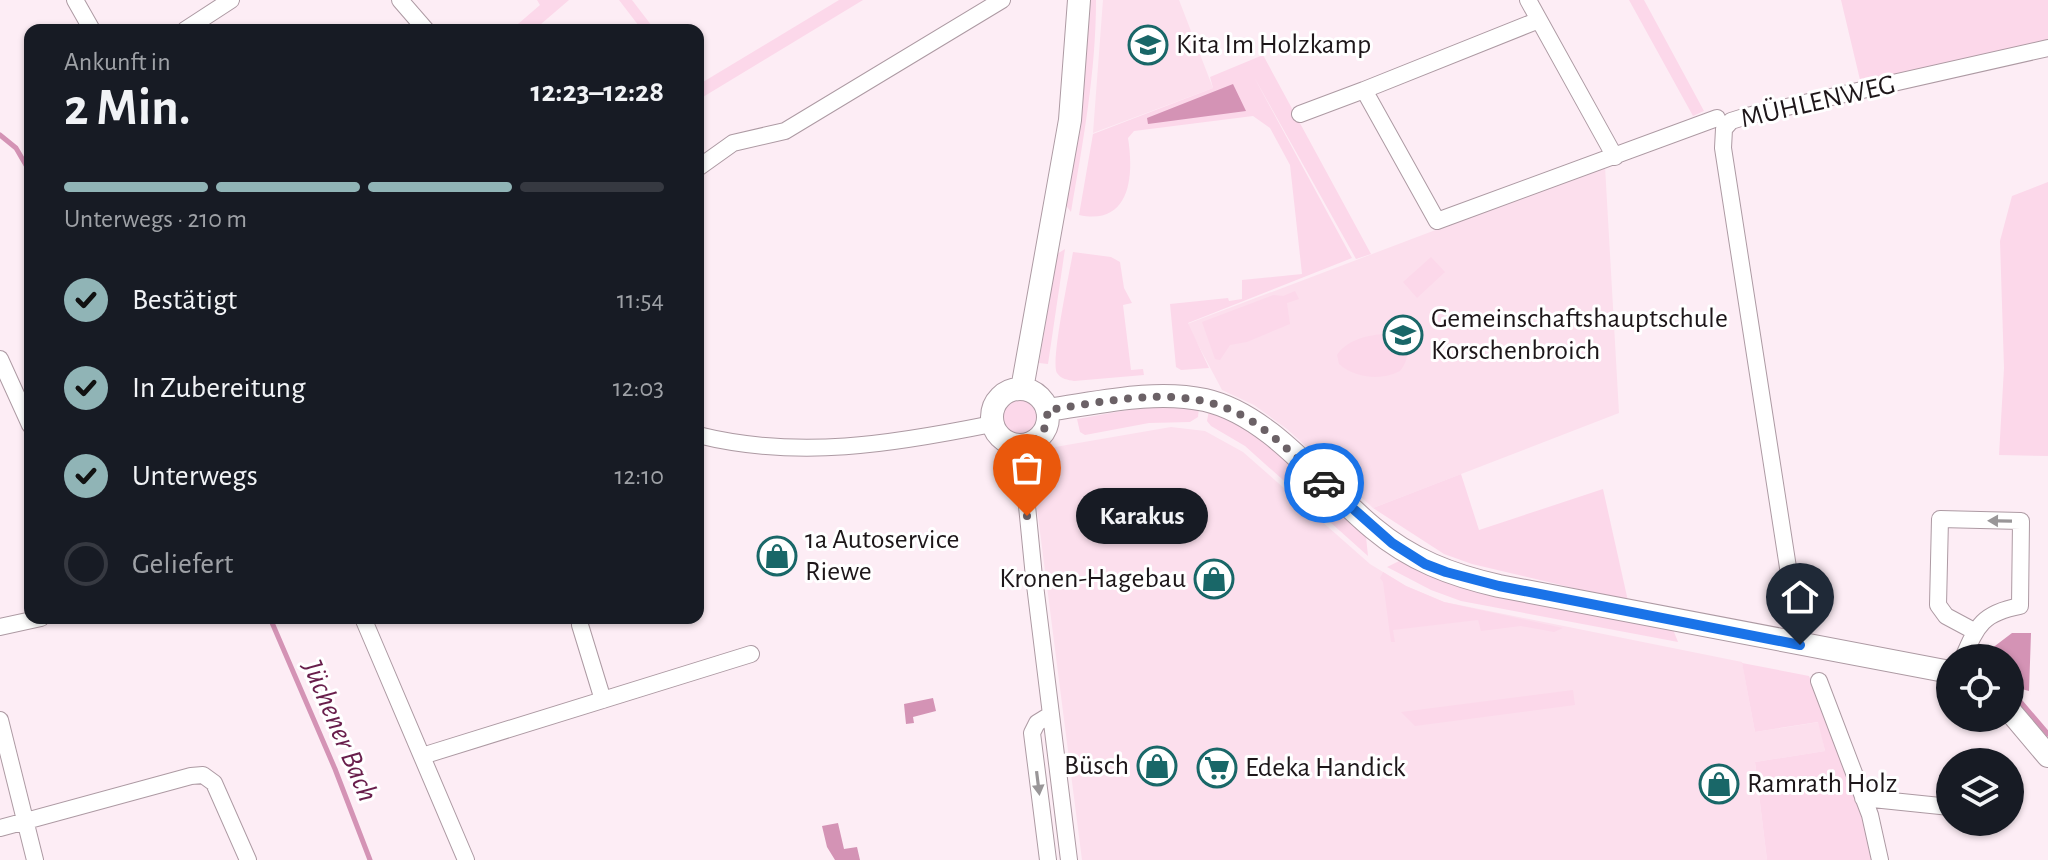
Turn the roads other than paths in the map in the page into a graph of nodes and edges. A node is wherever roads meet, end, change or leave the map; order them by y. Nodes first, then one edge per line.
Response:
1 (75, 0) edge
2 (231, 0) edge
3 (400, 0) edge
4 (1002, 0) edge
5 (1079, 0) edge
6 (1528, 0) edge
7 (1539, 20) junction
8 (89, 24) edge
9 (194, 24) edge
10 (421, 24) edge
11 (2048, 48) edge
12 (1364, 90) junction
13 (1300, 114) dead end
14 (1717, 118) dead end
15 (1615, 157) junction
16 (704, 164) edge
17 (0, 359) edge
18 (1022, 389) junction
19 (1047, 410) junction
20 (24, 412) edge
21 (992, 424) junction
22 (704, 436) edge
23 (1021, 445) junction
24 (24, 622) edge
25 (366, 624) edge
26 (580, 625) dead end
27 (0, 627) edge
28 (1974, 631) junction
29 (1969, 644) edge
30 (1800, 645) junction
31 (751, 654) dead end
32 (1936, 669) edge
33 (1819, 681) dead end
34 (603, 700) junction
35 (1050, 715) junction
36 (0, 720) edge
37 (2024, 728) edge
38 (422, 756) junction
39 (2048, 756) edge
40 (1863, 798) junction
41 (1936, 806) edge
42 (25, 821) junction
43 (0, 828) edge
44 (35, 860) edge
45 (248, 860) edge
46 (466, 860) edge
47 (1048, 860) edge
48 (1069, 860) edge
49 (1880, 860) edge

1 - 8 street
2 - 9 street
3 - 10 street
4 - 16 street
5 - 18 street
6 - 7 street
7 - 12 street
7 - 15 street
11 - 30 street, MÜHLENWEG
12 - 13 street
12 - 15 street
14 - 15 street
17 - 20 street
18 - 19 street
18 - 21 street
19 - 23 street
19 - 30 street
21 - 22 street
21 - 23 street
23 - 35 street
24 - 27 street
25 - 38 street
26 - 34 street
28 -> 28 street
28 - 29 street
30 - 32 street
31 - 34 street
33 - 40 street
34 - 38 street
35 -> 47 street
35 - 48 street
36 - 42 street
37 - 39 street
38 - 46 street
40 - 41 street
40 - 49 street
42 - 43 street
42 - 44 street
42 - 45 street

